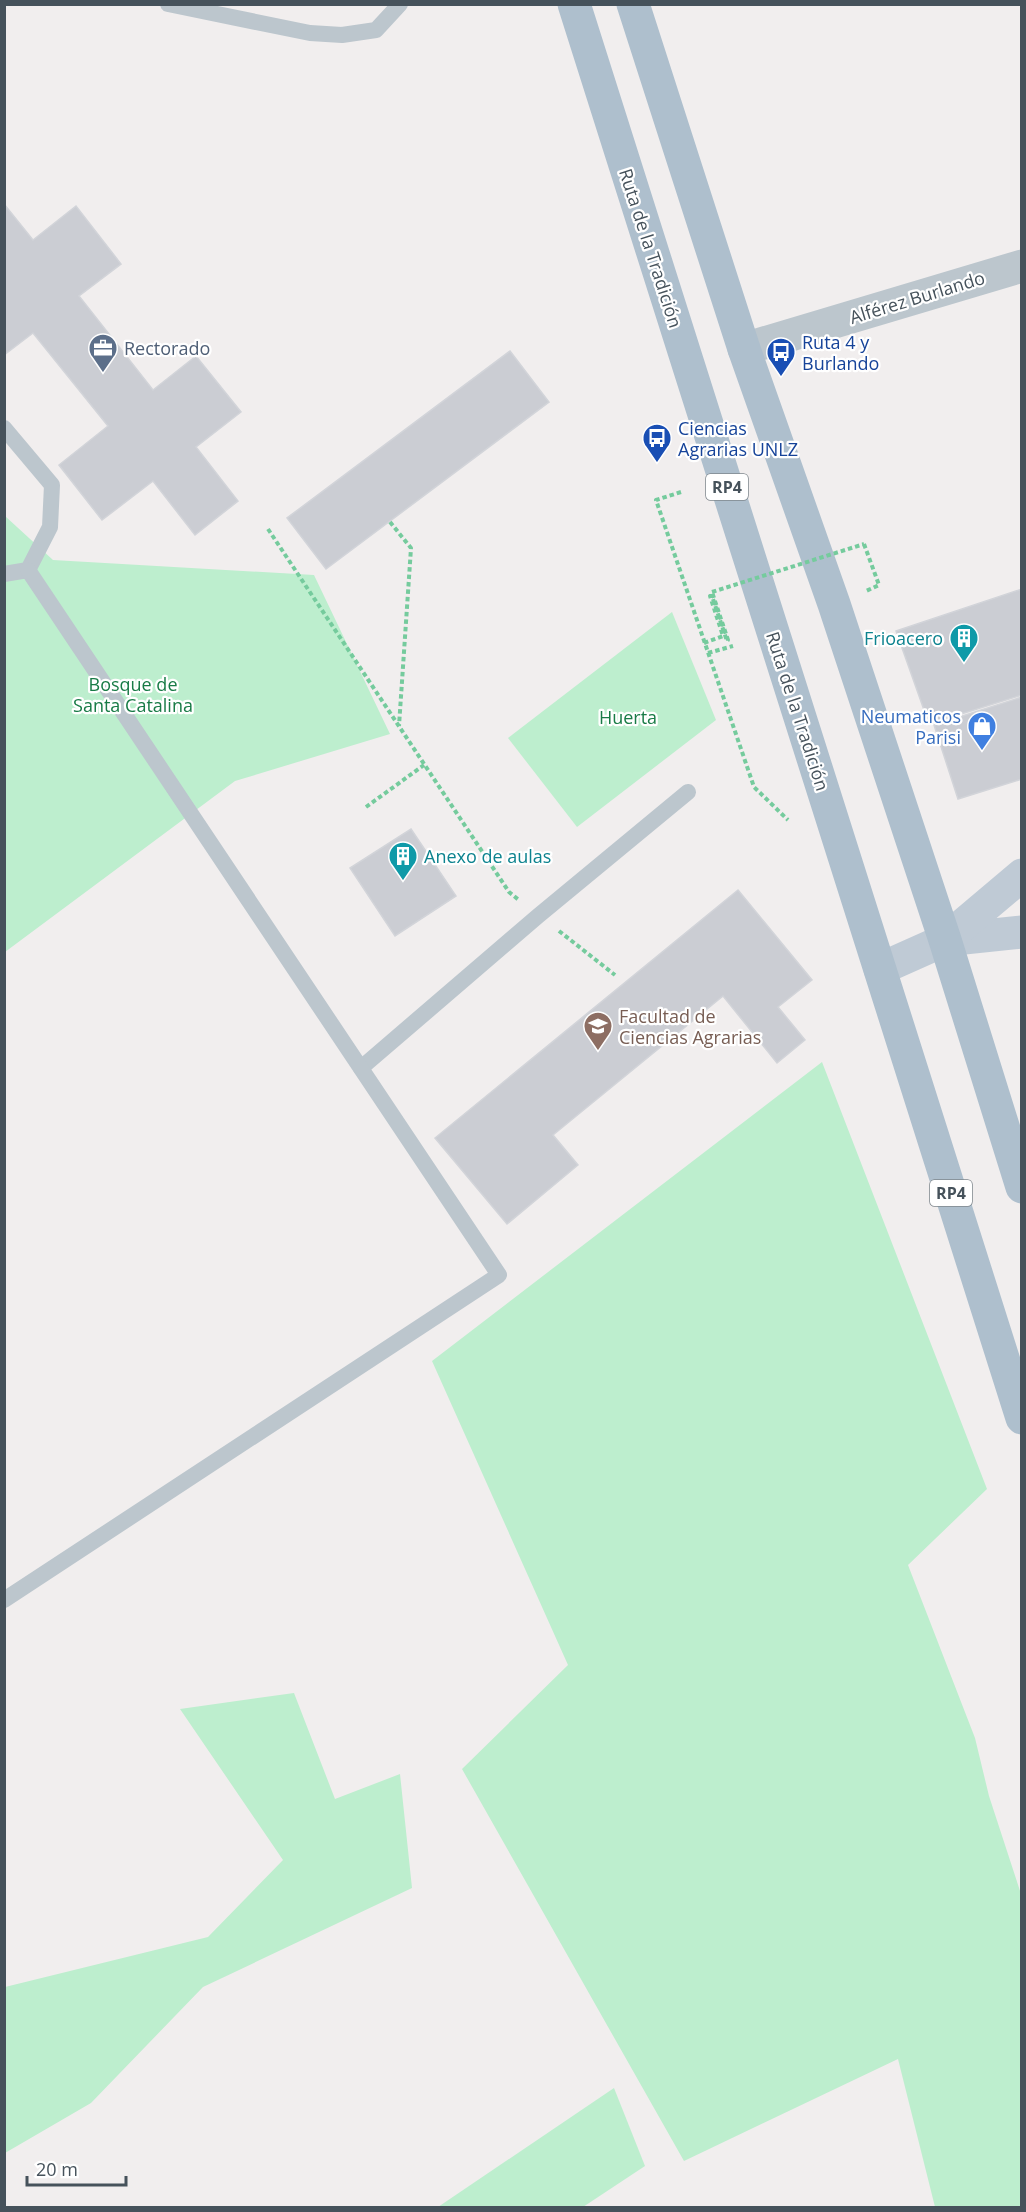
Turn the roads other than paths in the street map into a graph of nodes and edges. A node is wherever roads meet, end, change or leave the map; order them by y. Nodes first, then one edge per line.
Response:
1 (168, 4) edge
2 (400, 4) edge
3 (574, 4) edge
4 (633, 4) edge
5 (1022, 266) edge
6 (744, 349) junction
7 (4, 428) edge
8 (28, 570) junction
9 (4, 574) edge
10 (688, 792) dead end
11 (1022, 875) edge
12 (1022, 932) edge
13 (945, 939) junction
14 (880, 969) junction
15 (361, 1068) junction
16 (1022, 1187) edge
17 (1022, 1418) edge
18 (4, 1600) edge

1 - 2 lane
3 - 14 main road, Ruta de la Tradición / RP4
4 - 6 main road
5 - 6 street, Alférez Burlando
6 - 13 main road
7 - 8 lane
8 - 9 lane
8 - 15 lane
10 - 15 lane
11 - 13 main road
12 - 13 main road
13 - 14 main road
13 - 16 main road
14 - 17 main road, Ruta de la Tradición / RP4
15 - 18 lane

